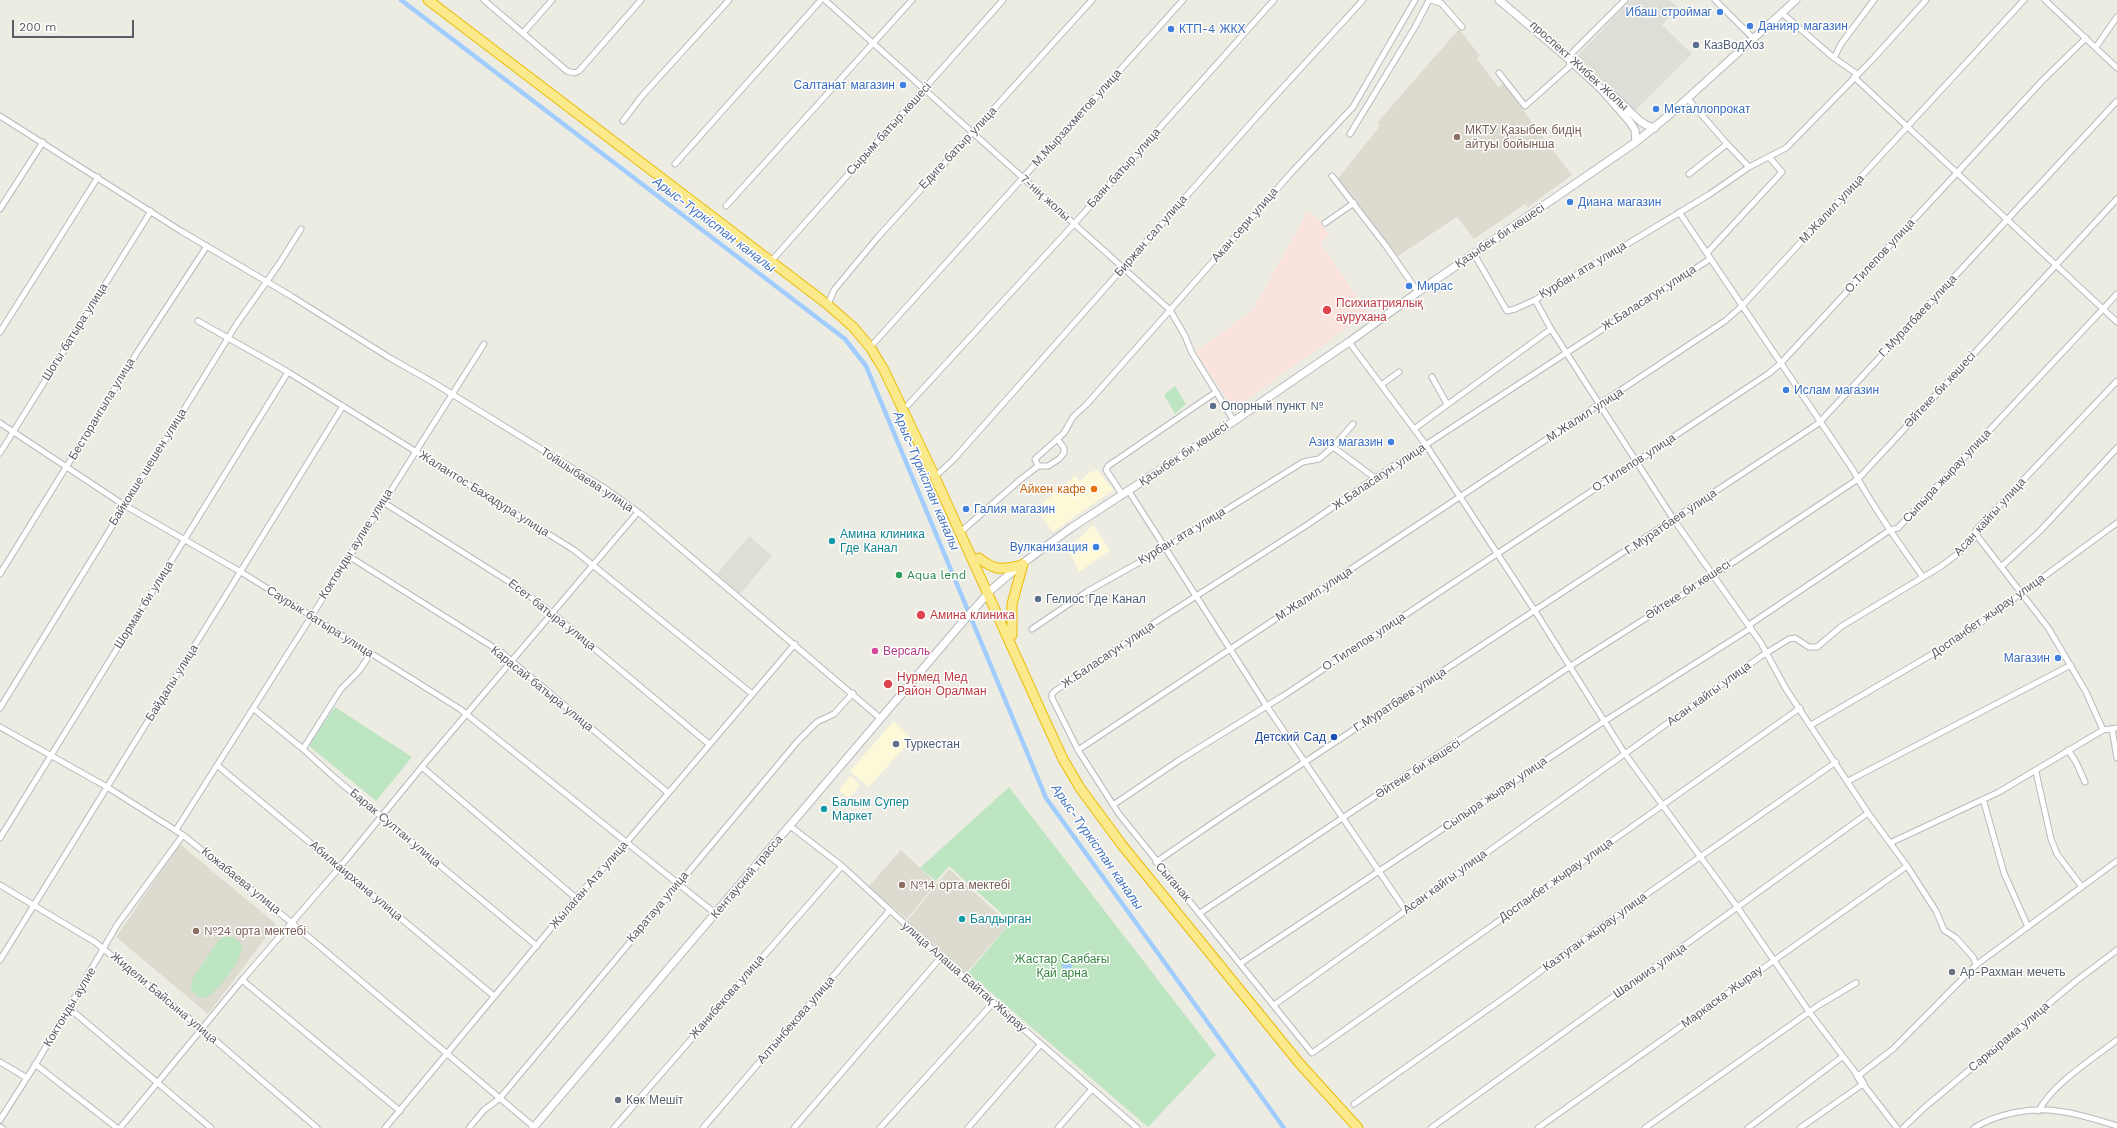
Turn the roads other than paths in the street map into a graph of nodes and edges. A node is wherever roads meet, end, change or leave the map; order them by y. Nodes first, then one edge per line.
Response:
1 (428, 0) edge
2 (437, 0) edge
3 (484, 0) edge
4 (552, 0) edge
5 (641, 0) edge
6 (729, 0) edge
7 (821, 0) edge
8 (824, 0) edge
9 (912, 0) edge
10 (1003, 0) edge
11 (1092, 0) edge
12 (1183, 0) edge
13 (1274, 0) edge
14 (1363, 0) edge
15 (1415, 0) edge
16 (1430, 0) edge
17 (1499, 0) edge
18 (1504, 0) edge
19 (1625, 0) edge
20 (1715, 0) edge
21 (1796, 0) edge
22 (1874, 0) edge
23 (1926, 0) edge
24 (2024, 0) edge
25 (2045, 0) edge
26 (1783, 14) junction
27 (2117, 17) edge
28 (1462, 27) dead end
29 (523, 33) junction
30 (2086, 38) junction
31 (1754, 39) junction
32 (873, 44) junction
33 (2096, 47) junction
34 (1570, 57) junction
35 (1834, 58) junction
36 (2117, 68) edge
37 (1499, 73) dead end
38 (1855, 76) junction
39 (924, 89) junction
40 (1688, 99) junction
41 (2117, 101) edge
42 (0, 116) edge
43 (623, 121) dead end
44 (1655, 128) junction
45 (1907, 128) junction
46 (972, 134) junction
47 (1350, 134) dead end
48 (43, 142) junction
49 (1636, 142) junction
50 (1727, 144) junction
51 (1769, 157) junction
52 (675, 164) dead end
53 (1749, 167) junction
54 (1958, 172) junction
55 (1689, 174) dead end
56 (1332, 176) dead end
57 (98, 177) junction
58 (1023, 179) junction
59 (2117, 199) edge
60 (1354, 203) junction
61 (726, 206) dead end
62 (0, 208) edge
63 (151, 211) junction
64 (1679, 212) junction
65 (2007, 219) junction
66 (1325, 223) dead end
67 (1074, 224) junction
68 (301, 229) dead end
69 (207, 246) junction
70 (1706, 253) junction
71 (1474, 254) junction
72 (774, 258) junction
73 (1710, 259) junction
74 (2056, 266) junction
75 (1123, 268) junction
76 (266, 281) junction
77 (1418, 292) junction
78 (2117, 294) edge
79 (830, 300) junction
80 (1535, 300) junction
81 (1742, 306) junction
82 (2103, 309) junction
83 (1170, 310) junction
84 (198, 321) dead end
85 (2117, 322) edge
86 (1551, 329) junction
87 (0, 332) edge
88 (228, 339) junction
89 (1349, 342) junction
90 (874, 343) junction
91 (484, 344) dead end
92 (1566, 354) junction
93 (1780, 364) junction
94 (288, 372) junction
95 (1399, 372) dead end
96 (1432, 377) dead end
97 (2117, 381) edge
98 (1381, 385) junction
99 (1216, 392) junction
100 (451, 394) junction
101 (1447, 404) junction
102 (908, 405) junction
103 (1601, 405) junction
104 (343, 406) junction
105 (1234, 421) junction
106 (0, 423) edge
107 (1819, 423) junction
108 (1353, 424) dead end
109 (1414, 429) junction
110 (14, 432) junction
111 (1058, 438) junction
112 (1426, 445) junction
113 (1333, 447) junction
114 (2117, 448) edge
115 (415, 450) junction
116 (0, 453) edge
117 (1636, 462) junction
118 (68, 466) junction
119 (1038, 466) junction
120 (939, 473) junction
121 (1375, 478) junction
122 (1858, 479) junction
123 (1125, 492) junction
124 (1460, 497) junction
125 (383, 502) junction
126 (124, 505) junction
127 (638, 512) junction
128 (1674, 520) junction
129 (2117, 523) edge
130 (964, 529) junction
131 (1890, 530) junction
132 (1975, 533) junction
133 (185, 540) junction
134 (1165, 548) junction
135 (1498, 554) junction
136 (350, 557) junction
137 (979, 558) junction
138 (593, 564) junction
139 (1021, 565) junction
140 (2001, 567) junction
141 (241, 572) junction
142 (0, 574) edge
143 (1714, 575) junction
144 (1923, 577) junction
145 (990, 592) junction
146 (2022, 594) junction
147 (1196, 596) junction
148 (976, 607) joint
149 (1535, 611) junction
150 (552, 613) junction
151 (310, 617) junction
152 (1750, 627) junction
153 (1032, 629) dead end
154 (1012, 635) junction
155 (795, 644) junction
156 (1230, 649) junction
157 (371, 653) junction
158 (1766, 654) junction
159 (513, 662) junction
160 (2071, 666) junction
161 (1569, 667) junction
162 (751, 693) junction
163 (853, 693) junction
164 (1052, 698) joint
165 (1266, 705) junction
166 (0, 708) edge
167 (1800, 708) junction
168 (254, 709) junction
169 (466, 716) junction
170 (880, 718) junction
171 (1603, 722) junction
172 (1811, 725) junction
173 (0, 727) edge
174 (2114, 729) edge
175 (2103, 730) junction
176 (709, 744) junction
177 (303, 748) junction
178 (1078, 750) junction
179 (2068, 750) junction
180 (1625, 754) junction
181 (52, 755) junction
182 (2117, 758) edge
183 (1836, 762) junction
184 (1305, 763) junction
185 (218, 766) junction
186 (423, 768) junction
187 (2036, 772) junction
188 (1848, 781) junction
189 (2085, 782) dead end
190 (107, 787) junction
191 (667, 792) junction
192 (1983, 799) junction
193 (1662, 804) junction
194 (1113, 805) junction
195 (1868, 813) junction
196 (382, 817) junction
197 (1343, 818) junction
198 (790, 826) junction
199 (176, 830) junction
200 (183, 835) junction
201 (0, 838) edge
202 (626, 843) junction
203 (1890, 843) junction
204 (1701, 858) junction
205 (2117, 861) edge
206 (1156, 862) junction
207 (842, 866) junction
208 (1907, 866) junction
209 (340, 868) junction
210 (1378, 871) junction
211 (678, 883) junction
212 (0, 885) edge
213 (2082, 887) junction
214 (576, 898) junction
215 (34, 905) junction
216 (1738, 908) junction
217 (889, 911) junction
218 (1406, 911) junction
219 (1200, 913) junction
220 (716, 914) junction
221 (292, 922) junction
222 (2028, 927) junction
223 (538, 946) junction
224 (105, 949) junction
225 (2117, 950) edge
226 (941, 957) junction
227 (0, 960) edge
228 (1774, 960) junction
229 (1241, 963) junction
230 (1976, 965) junction
231 (242, 980) junction
232 (1856, 983) dead end
233 (494, 996) junction
234 (994, 1003) junction
235 (1274, 1004) junction
236 (69, 1008) junction
237 (1810, 1013) junction
238 (202, 1029) junction
239 (2117, 1040) edge
240 (1041, 1044) junction
241 (1312, 1053) joint
242 (447, 1054) junction
243 (1842, 1057) junction
244 (0, 1062) edge
245 (35, 1064) junction
246 (1858, 1076) junction
247 (27, 1078) junction
248 (158, 1083) junction
249 (1863, 1084) junction
250 (1092, 1089) junction
251 (500, 1098) junction
252 (1354, 1104) dead end
253 (400, 1111) junction
254 (2039, 1111) junction
255 (0, 1120) edge
256 (2117, 1126) edge
257 (533, 1127) edge
258 (117, 1128) edge
259 (120, 1128) edge
260 (211, 1128) edge
261 (317, 1128) edge
262 (385, 1128) edge
263 (469, 1128) edge
264 (614, 1128) edge
265 (703, 1128) edge
266 (794, 1128) edge
267 (880, 1128) edge
268 (968, 1128) edge
269 (1058, 1128) edge
270 (1137, 1128) edge
271 (1358, 1128) edge
272 (1365, 1128) edge
273 (1431, 1128) edge
274 (1538, 1128) edge
275 (1645, 1128) edge
276 (1748, 1128) edge
277 (1800, 1128) edge
278 (1897, 1128) edge
279 (1903, 1128) edge
280 (1974, 1128) edge

1 - 145 highway
2 - 72 highway
3 - 29 street
4 - 29 street
5 - 29 street
6 - 43 street
7 - 52 street
8 - 32 street, 7-нің жолы
9 - 32 street
10 - 39 street, Сырым батыр көшесі
11 - 46 street, Едиге батыр улица
12 - 58 street, М.Мырзахметов улица
13 - 67 street, Баян батыр улица
14 - 75 street, Биржан сал улица
15 - 83 street, Акан сери улица
16 - 28 street
16 - 47 street
17 - 34 main road, проспект Жибек Жолы
18 - 34 main road, проспект Жибек Жолы
19 - 34 street
20 - 31 street
21 - 26 main road, Қазыбек би көшесі
22 - 35 street
23 - 38 street
24 - 45 street, М.Жалил улица
25 - 30 street
26 - 31 main road, Қазыбек би көшесі
26 - 35 street
27 - 33 street
30 - 33 street
30 - 54 street, О.Тилепов улица
31 - 40 main road, Қазыбек би көшесі
32 - 39 street, 7-нің жолы
32 - 61 street
33 - 36 street
34 - 37 street
34 - 44 main road, проспект Жибек Жолы
34 - 49 main road, проспект Жибек Жолы
35 - 38 street
38 - 45 street
38 - 51 street
39 - 46 street, 7-нің жолы
39 - 72 street, Сырым батыр көшесі
40 - 44 main road, Қазыбек би көшесі
40 - 50 street
41 - 65 street, Г.Муратбаев улица
42 - 48 street, Тойшыбаева улица
44 - 49 main road, Қазыбек би көшесі
45 - 54 street
45 - 81 street, М.Жалил улица
46 - 58 street, 7-нің жолы
46 - 79 street, Едиге батыр улица
48 - 57 street, Тойшыбаева улица
48 - 62 street
49 - 71 main road, Қазыбек би көшесі
50 - 53 street
50 - 55 street
51 - 53 street, Курбан ата улица
51 - 70 street, Ж.Баласагун улица
53 - 64 street, Курбан ата улица
54 - 65 street
54 - 93 street, О.Тилепов улица
56 - 60 street
57 - 63 street, Тойшыбаева улица
57 - 87 street
58 - 67 street, 7-нің жолы
58 - 90 street, М.Мырзахметов улица
59 - 74 street, Әйтеке би көшесі
60 - 66 street
60 - 77 street
63 - 69 street, Тойшыбаева улица
63 - 110 street, Шогы батыра улица
64 - 70 street
64 - 80 street, Курбан ата улица
65 - 74 street
65 - 107 street, Г.Муратбаев улица
67 - 75 street, 7-нің жолы
67 - 102 street, Баян батыр улица
68 - 76 street, Байкокше шешен улица
69 - 76 street, Тойшыбаева улица
69 - 118 street, Бесторангыла улица
70 - 73 street
71 - 77 main road, Қазыбек би көшесі
71 - 80 street
72 - 79 highway
73 - 81 street
73 - 92 street, Ж.Баласагун улица
74 - 82 street
74 - 122 street, Әйтеке би көшесі
75 - 83 street, 7-нің жолы
75 - 120 street, Биржан сал улица
76 - 88 street, Байкокше шешен улица
76 - 100 street, Тойшыбаева улица
77 - 89 main road, Қазыбек би көшесі
78 - 82 street, Сыпыра жырау улица
79 - 90 highway
80 - 86 street, Курбан ата улица
81 - 93 street
81 - 103 street, М.Жалил улица
82 - 85 street
82 - 131 street, Сыпыра жырау улица
83 - 99 street, 7-нің жолы
83 - 111 street, Акан сери улица
84 - 88 street, Жалантос Бахадура улица
86 - 92 street, Курбан ата улица
86 - 101 street
88 - 94 street, Жалантос Бахадура улица
88 - 126 street, Байкокше шешен улица
89 - 98 street
89 - 105 main road, Қазыбек би көшесі
90 - 102 highway
91 - 100 street, Коктонды аулие улица
92 - 103 street, Курбан ата улица
92 - 112 street, Ж.Баласагун улица
93 - 107 street
93 - 117 street, О.Тилепов улица
94 - 104 street, Жалантос Бахадура улица
94 - 133 street, Шорман би улица
95 - 98 street
96 - 101 street
97 - 132 street, Асан кайгы улица
98 - 109 street
99 - 105 street, 7-нің жолы
99 - 123 street
100 - 115 street, Коктонды аулие улица
100 - 127 street, Тойшыбаева улица
101 - 109 street
102 - 120 highway
103 - 117 street, Курбан ата улица
103 - 124 street, М.Жалил улица
104 - 115 street, Жалантос Бахадура улица
104 - 141 street, Байдалы улица
105 - 123 main road, Қазыбек би көшесі
106 - 110 street, Саурык батыра улица
107 - 122 street
107 - 128 street, Г.Муратбаев улица
108 - 113 street, Курбан ата улица
109 - 112 street
110 - 116 street, Шогы батыра улица
110 - 118 street, Саурык батыра улица
111 - 119 street, Акан сери улица
111 - 119 street
112 - 121 street, Ж.Баласагун улица
112 - 124 street
113 - 121 street
113 - 134 street, Курбан ата улица
114 - 140 street
115 - 125 street, Коктонды аулие улица
115 - 138 street, Жалантос Бахадура улица
117 - 128 street, Курбан ата улица
117 - 135 street, О.Тилепов улица
118 - 126 street, Саурык батыра улица
118 - 142 street, Бесторангыла улица
119 - 130 street
120 - 130 highway
121 - 147 street, Ж.Баласагун улица
122 - 131 street
122 - 143 street, Әйтеке би көшесі
123 - 134 street
123 - 139 main road, Қазыбек би көшесі
124 - 135 street
124 - 156 street, М.Жалил улица
125 - 136 street, Коктонды аулие улица
125 - 150 street, Есет батыра улица
126 - 133 street, Саурык батыра улица
126 - 166 street, Байкокше шешен улица
127 - 138 street
127 - 155 street, Тойшыбаева улица
128 - 143 street, Курбан ата улица
128 - 149 street, Г.Муратбаев улица
129 - 146 street, Доспанбет жырау улица
130 - 137 highway
131 - 144 street
131 - 152 street, Сыпыра жырау улица
132 - 140 street
132 - 144 street, Асан кайгы улица
133 - 141 street, Саурык батыра улица
133 - 181 street, Шорман би улица
134 - 147 street
134 - 153 street, Курбан ата улица
135 - 149 street
135 - 165 street, О.Тилепов улица
136 - 151 street, Коктонды аулие улица
136 - 159 street, Карасай батыра улица
137 - 139 highway
137 - 145 highway
138 - 150 street
138 - 162 street, Жалантос Бахадура улица
139 - 145 main road, Қазыбек би көшесі
139 - 154 highway
140 - 146 street
141 - 151 street, Саурык батыра улица
141 - 190 street, Байдалы улица
143 - 152 street, Курбан ата улица
143 - 161 street, Әйтеке би көшесі
144 - 158 street, Асан кайгы улица
145 - 148 main road, Қазыбек би көшесі
145 - 154 highway
145 - 271 highway
146 - 160 street
146 - 172 street, Доспанбет жырау улица
147 - 156 street
147 - 164 street, Ж.Баласагун улица
148 - 170 main road, Кентауский трасса
149 - 161 street
149 - 184 street, Г.Муратбаев улица
150 - 159 street
150 - 176 street, Есет батыра улица
151 - 157 street, Саурык батыра улица
151 - 168 street, Коктонды аулие улица
152 - 158 street, Курбан ата улица
152 - 171 street, Сыпыра жырау улица
154 - 272 highway
155 - 162 street, Жылаган Ата улица
155 - 163 street, Тойшыбаева улица
156 - 165 street
156 - 178 street, М.Жалил улица
157 - 169 street, Саурык батыра улица
157 - 177 street
158 - 167 street, Курбан ата улица
158 - 180 street, Асан кайгы улица
159 - 169 street
159 - 191 street, Карасай батыра улица
160 - 175 street
160 - 188 street
161 - 171 street
161 - 197 street, Әйтеке би көшесі
162 - 176 street, Жылаган Ата улица
163 - 170 street, Тойшыбаева улица
163 - 211 street, Каратауа улица
164 - 178 street, Сыганак
165 - 184 street
165 - 194 street, О.Тилепов улица
167 - 172 street, Курбан ата улица
167 - 193 street, Доспанбет жырау улица
168 - 177 street, Барак Султан улица
168 - 185 street, Коктонды аулие улица
169 - 186 street
169 - 202 street, Саурык батыра улица
170 - 198 main road, Кентауский трасса
171 - 180 street
171 - 210 street, Сыпыра жырау улица
172 - 183 street, Курбан ата улица
173 - 181 street, Кожабаева улица
174 - 175 street
174 - 182 street
175 - 179 street
176 - 191 street, Жылаган Ата улица
177 - 196 street, Барак Султан улица
178 - 194 street, Сыганак
179 - 187 street
179 - 189 street
180 - 193 street
180 - 218 street, Асан кайгы улица
181 - 190 street, Кожабаева улица
181 - 201 street, Шорман би улица
183 - 188 street, Курбан ата улица
183 - 204 street, Казтуган жырау улица
184 - 197 street
184 - 206 street, Г.Муратбаев улица
185 - 199 street, Коктонды аулие улица
185 - 209 street, Абилкаирхана улица
186 - 196 street
186 - 214 street
187 - 192 street
187 - 213 street
188 - 195 street, Курбан ата улица
190 - 199 street, Кожабаева улица
190 - 215 street, Байдалы улица
191 - 202 street, Жылаган Ата улица
192 - 203 street
192 - 222 street
193 - 204 street
193 - 241 street, Доспанбет жырау улица
194 - 206 street, Сыганак
195 - 203 street, Курбан ата улица
195 - 216 street, Шалкииз улица
196 - 209 street
196 - 223 street, Барак Султан улица
197 - 210 street
197 - 219 street, Әйтеке би көшесі
198 - 207 street, улица Алаша Байтақ Жырау
198 - 220 main road, Кентауский трасса
199 - 200 street, Кожабаева улица
200 - 221 street, Кожабаева улица
200 - 224 street, Коктонды аулие
202 - 211 street, Саурык батыра улица
202 - 214 street, Жылаган Ата улица
203 - 208 street, Курбан ата улица
204 - 216 street
204 - 252 street, Казтуган жырау улица
205 - 213 street
206 - 219 street, Сыганак
207 - 217 street, улица Алаша Байтақ Жырау
207 - 264 street, Жанибекова улица
208 - 228 street, Маркаска Жырау
208 - 230 street, Курбан ата улица
209 - 221 street
209 - 233 street, Абилкаирхана улица
210 - 218 street
210 - 229 street, Сыпыра жырау улица
211 - 220 street, Саурык батыра улица
211 - 251 street, Каратауа улица
212 - 215 street, Жидели Байсына улица
213 - 222 street
214 - 223 street, Жылаган Ата улица
215 - 224 street, Жидели Байсына улица
215 - 227 street, Байдалы улица
216 - 228 street
216 - 273 street, Шалкииз улица
217 - 226 street, улица Алаша Байтақ Жырау
217 - 265 street, Алтынбекова улица
218 - 235 street, Асан кайгы улица
219 - 229 street, Сыганак
220 - 257 main road, Кентауский трасса
221 - 231 street
221 - 242 street, Кожабаева улица
222 - 230 street
223 - 233 street, Жылаган Ата улица
224 - 236 street, Коктонды аулие
224 - 238 street, Жидели Байсына улица
225 - 279 street, Саркырама улица
226 - 234 street, улица Алаша Байтақ Жырау
226 - 266 street
228 - 237 street
228 - 274 street, Маркаска Жырау
229 - 235 street, Сыганак
230 - 246 street
231 - 238 street
231 - 253 street
232 - 237 street
233 - 242 street, Жылаган Ата улица
234 - 240 street, улица Алаша Байтақ Жырау
234 - 267 street
235 - 241 street, Сыганак
236 - 245 street, Коктонды аулие
236 - 248 street
237 - 243 street
237 - 275 street
238 - 248 street
238 - 261 street, Жидели Байсына улица
239 - 254 street
240 - 250 street, улица Алаша Байтақ Жырау
240 - 268 street
242 - 251 street, Кожабаева улица
242 - 253 street, Жылаган Ата улица
243 - 246 street
243 - 276 street
244 - 247 street
245 - 247 street, Коктонды аулие
245 - 258 street
246 - 249 main road
247 - 255 street, Коктонды аулие
248 - 259 street
248 - 260 street
249 - 277 street
249 - 278 street
250 - 269 street
250 - 270 street, улица Алаша Байтақ Жырау
251 - 257 street, Кожабаева улица
251 - 263 street, Каратауа улица
253 - 262 street, Жылаган Ата улица
254 - 256 street
254 - 280 street

